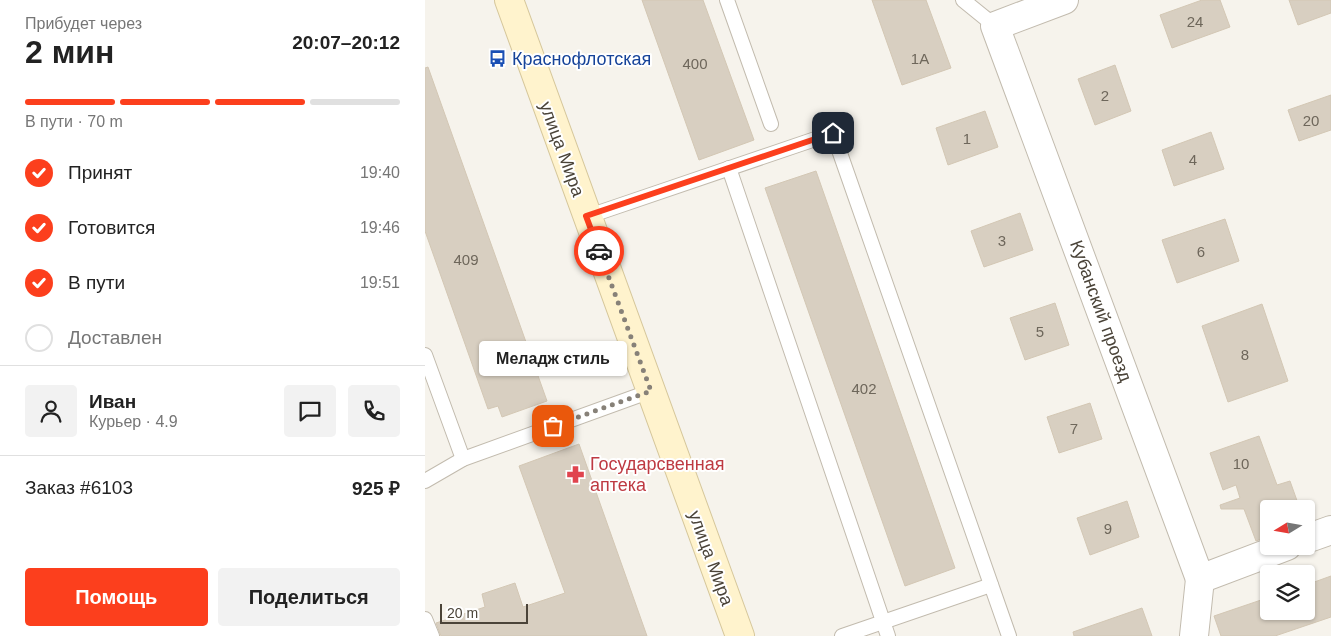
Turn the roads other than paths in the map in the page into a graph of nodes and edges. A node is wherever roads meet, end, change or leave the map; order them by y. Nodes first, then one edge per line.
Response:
1 (509, 0) edge
2 (727, 0) edge
3 (963, 0) edge
4 (1063, 0) edge
5 (995, 26) junction
6 (771, 124) dead end
7 (729, 168) junction
8 (586, 216) junction
9 (425, 355) edge
10 (651, 391) junction
11 (463, 459) junction
12 (425, 481) edge
13 (1331, 530) edge
14 (1315, 536) edge
15 (1263, 555) edge
16 (1200, 578) junction
17 (991, 585) junction
18 (425, 618) edge
19 (886, 630) edge
20 (432, 636) edge
21 (740, 636) edge
22 (842, 636) edge
23 (1009, 636) edge
24 (1194, 636) edge

1 - 8 main road, улица Мира
2 - 6 lane
3 - 5 lane
4 - 5 street
5 - 16 street, Кубанский проезд
7 - 8 lane
7 - 17 lane
7 - 19 lane
8 - 10 main road, улица Мира
9 - 11 lane
10 - 11 lane
10 - 21 main road, улица Мира
11 - 12 lane
13 - 14 street
15 - 16 street
16 - 24 street
17 - 19 lane
17 - 23 lane
18 - 20 lane
19 - 22 lane

